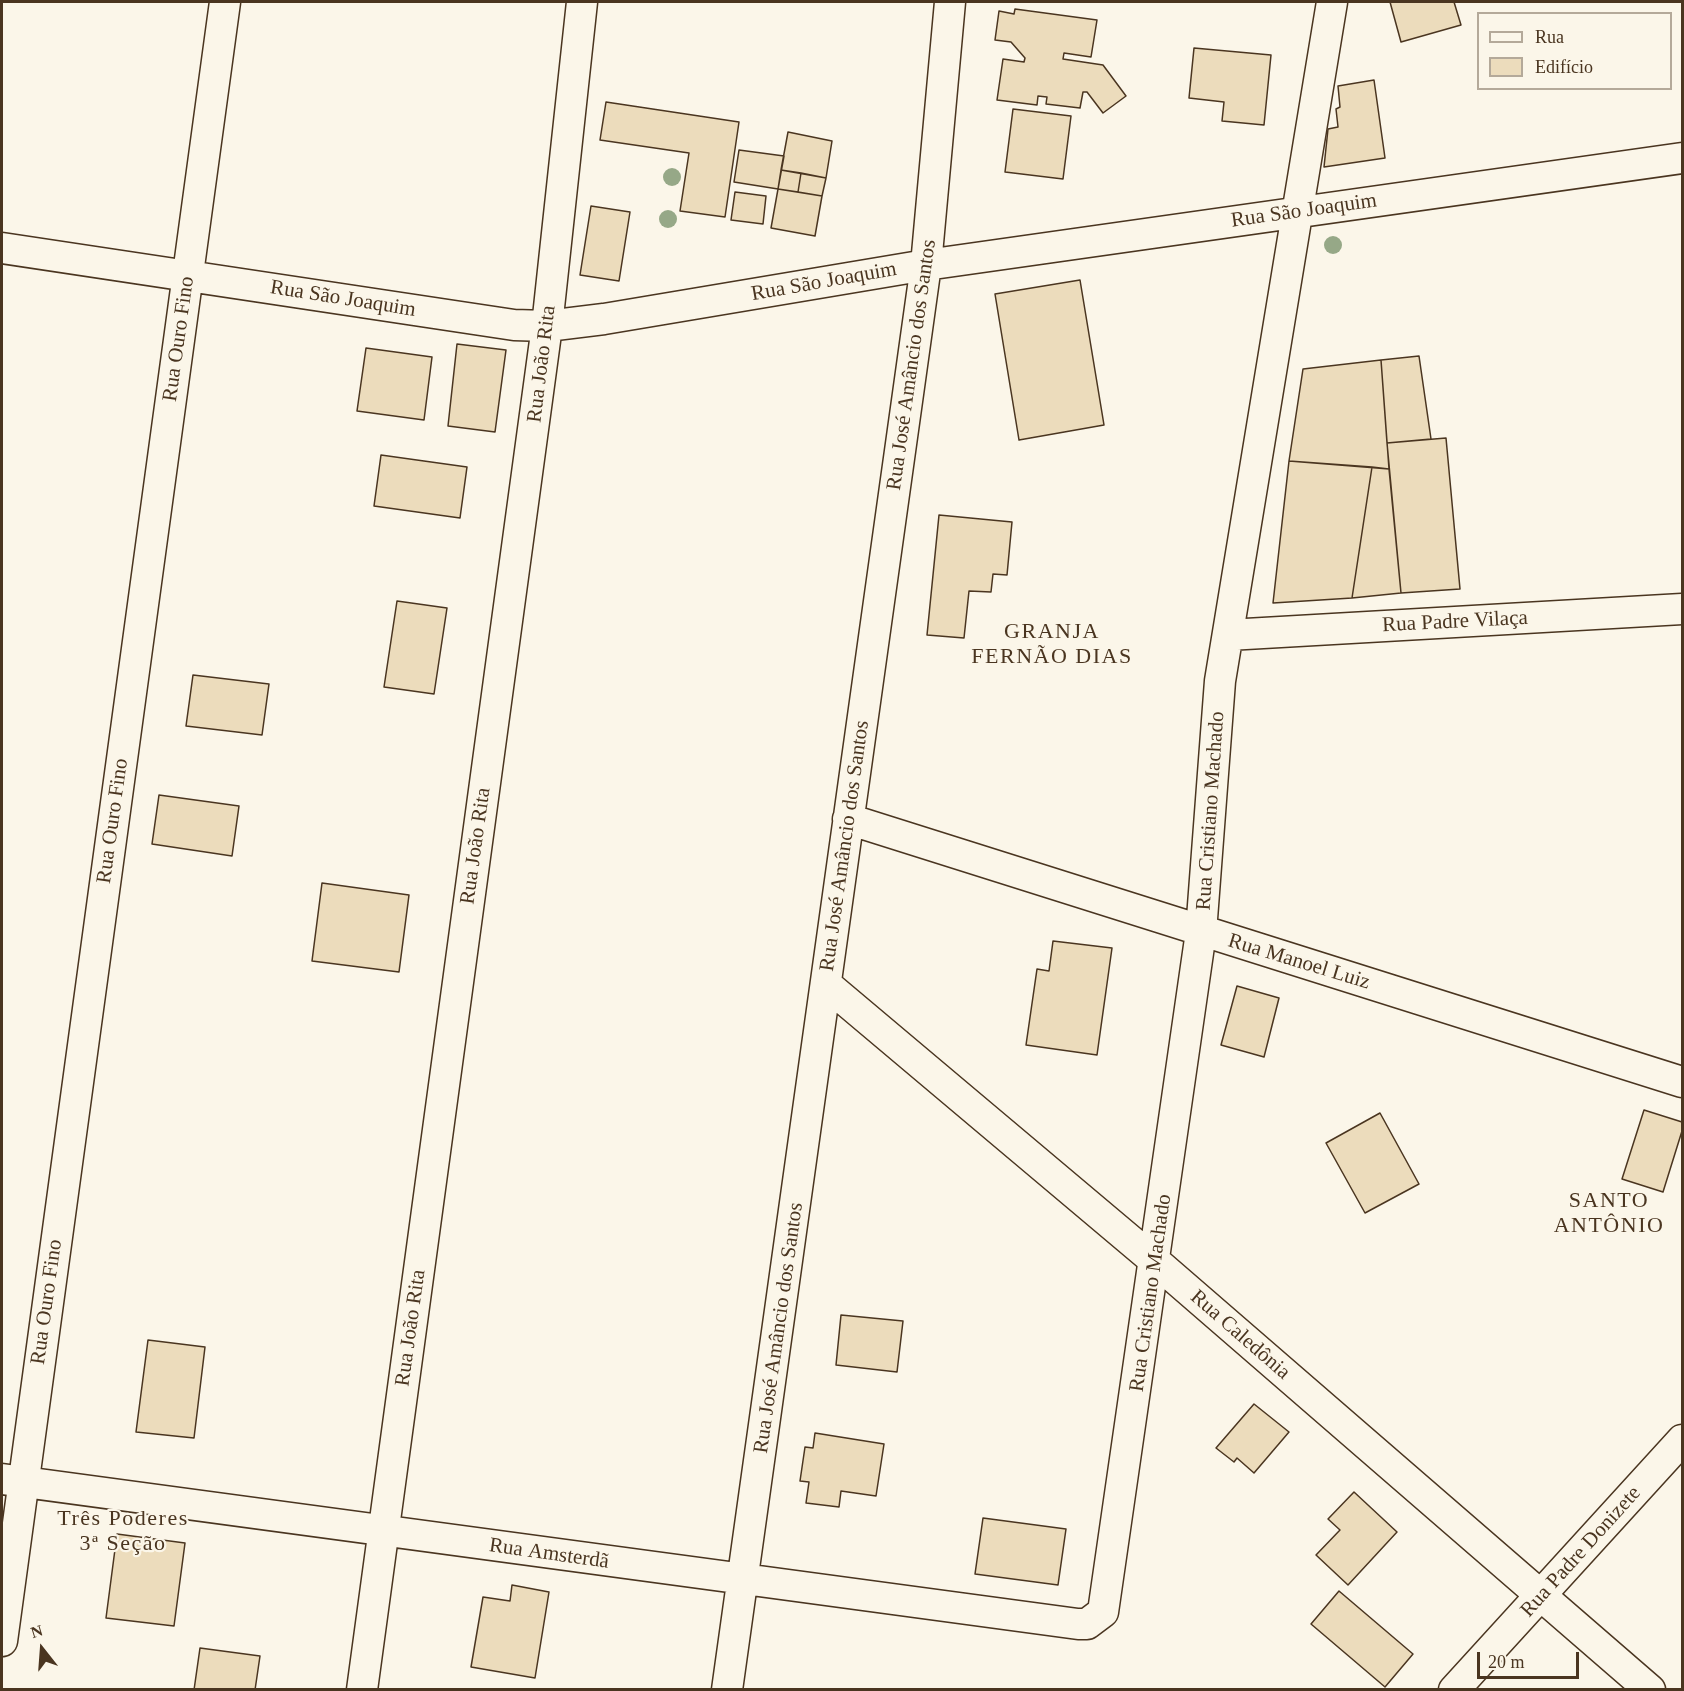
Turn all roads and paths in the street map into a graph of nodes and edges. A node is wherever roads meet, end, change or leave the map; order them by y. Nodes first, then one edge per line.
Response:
1 (225, 2) edge
2 (582, 2) edge
3 (950, 2) edge
4 (1332, 2) edge
5 (1683, 159) edge
6 (1299, 211) junction
7 (2, 248) edge
8 (926, 265) junction
9 (188, 275) junction
10 (547, 326) junction
11 (1683, 609) edge
12 (1228, 635) junction
13 (848, 819) junction
14 (1202, 932) junction
15 (827, 985) junction
16 (1683, 1082) edge
17 (1156, 1262) junction
18 (1683, 1440) edge
19 (12, 1480) edge
20 (383, 1532) junction
21 (744, 1581) junction
22 (1542, 1594) junction
23 (1096, 1619) joint
24 (2, 1641) edge
25 (362, 1689) edge
26 (727, 1689) edge
27 (1454, 1689) edge
28 (1650, 1689) edge

1 - 9 street, Rua Ouro Fino
2 - 10 street, Rua João Rita
3 - 8 street, Rua José Amâncio dos Santos
4 - 6 street, Rua Cristiano Machado
5 - 6 street, Rua São Joaquim
6 - 8 street, Rua São Joaquim
6 - 12 street, Rua Cristiano Machado
7 - 9 street, Rua São Joaquim
8 - 10 street, Rua São Joaquim
8 - 13 street, Rua José Amâncio dos Santos
9 - 10 street, Rua São Joaquim
9 - 19 street, Rua Ouro Fino
10 - 20 street, Rua João Rita
11 - 12 street, Rua Padre Vilaça
12 - 14 street, Rua Cristiano Machado
13 - 14 street, Rua Manoel Luiz
13 - 15 street, Rua José Amâncio dos Santos
14 - 16 street, Rua Manoel Luiz
14 - 17 street, Rua Cristiano Machado
15 - 17 street, Rua Caledônia
15 - 21 street, Rua José Amâncio dos Santos
17 - 22 street, Rua Caledônia
17 - 23 street, Rua Cristiano Machado
18 - 22 street, Rua Padre Donizete
19 - 20 street, Rua Amsterdã
19 - 24 street, Rua Ouro Fino
20 - 21 street, Rua Amsterdã
20 - 25 street, Rua João Rita
21 - 23 street, Rua Amsterdã
21 - 26 street, Rua José Amâncio dos Santos
22 - 27 street, Rua Padre Donizete
22 - 28 street, Rua Caledônia

